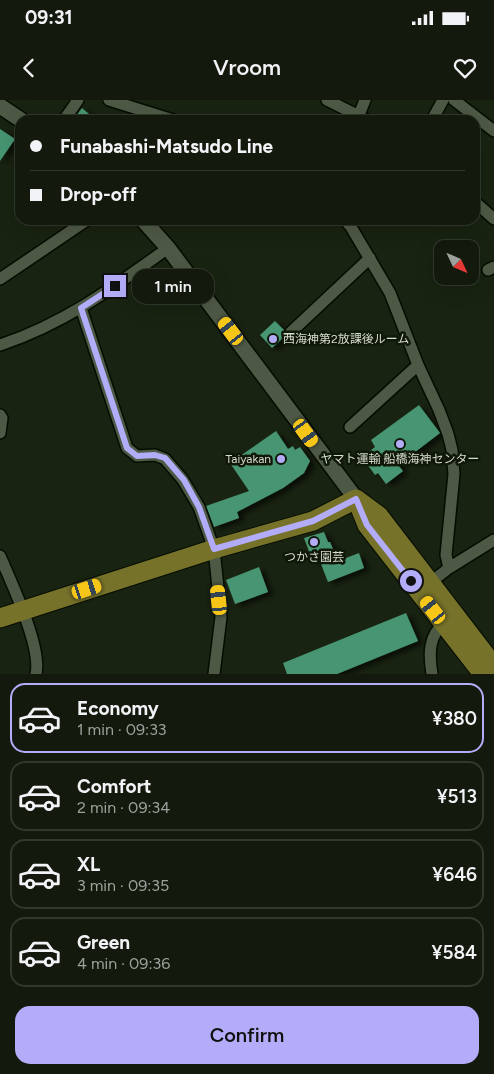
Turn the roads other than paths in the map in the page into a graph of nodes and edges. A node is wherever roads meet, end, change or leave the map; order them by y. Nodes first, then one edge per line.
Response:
1 (78, 100) edge
2 (109, 100) edge
3 (327, 100) edge
4 (365, 100) edge
5 (443, 100) edge
6 (454, 100) edge
7 (0, 106) edge
8 (68, 115) edge
9 (157, 115) edge
10 (359, 115) edge
11 (363, 115) edge
12 (435, 115) edge
13 (473, 115) edge
14 (15, 116) edge
15 (480, 120) edge
16 (494, 131) edge
17 (480, 206) edge
18 (494, 218) edge
19 (80, 225) edge
20 (147, 225) edge
21 (350, 225) edge
22 (168, 248) junction
23 (370, 258) junction
24 (0, 279) edge
25 (81, 308) junction
26 (290, 332) dead end
27 (0, 345) edge
28 (418, 365) junction
29 (0, 415) edge
30 (350, 427) dead end
31 (0, 433) edge
32 (356, 499) junction
33 (494, 540) edge
34 (214, 549) junction
35 (0, 556) edge
36 (449, 568) junction
37 (431, 582) junction
38 (22, 610) junction
39 (0, 618) edge
40 (444, 624) junction
41 (494, 666) edge
42 (36, 674) edge
43 (214, 674) edge
44 (432, 674) edge
45 (483, 674) edge

1 - 8 street
2 - 9 street
3 - 10 street
4 - 11 street
5 - 12 street
6 - 13 street
7 - 14 street
15 - 16 street
17 - 18 street
19 - 24 street
20 - 22 street
21 - 23 street
22 - 25 street
22 - 32 street
23 - 26 street
23 - 28 street
25 - 27 street
25 - 34 street
28 - 30 street
28 - 36 street
29 - 31 street
32 - 34 main road
32 - 37 main road
32 - 40 main road
33 - 36 street
34 - 38 main road
34 - 43 street
35 - 38 street
36 - 37 street
37 - 41 main road
38 - 39 main road
38 - 42 street
40 - 44 street
40 - 45 main road

